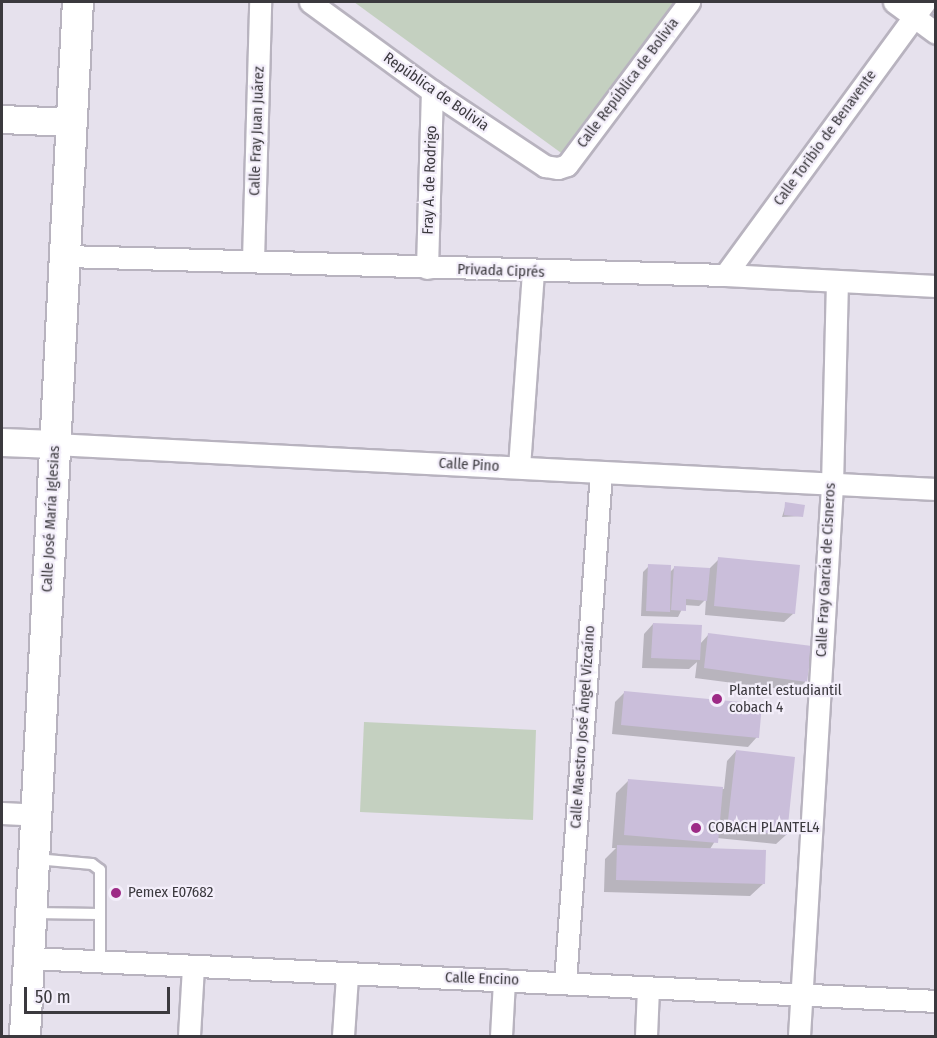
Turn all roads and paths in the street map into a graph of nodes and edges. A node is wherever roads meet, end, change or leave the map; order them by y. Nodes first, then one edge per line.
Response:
1 (78, 2) edge
2 (260, 2) edge
3 (310, 2) edge
4 (689, 2) edge
5 (894, 2) edge
6 (919, 9) edge
7 (936, 33) edge
8 (432, 91) junction
9 (2, 119) edge
10 (71, 122) junction
11 (567, 165) joint
12 (66, 256) junction
13 (253, 260) junction
14 (427, 268) junction
15 (532, 273) junction
16 (725, 275) junction
17 (837, 283) junction
18 (936, 286) edge
19 (2, 442) edge
20 (54, 444) junction
21 (519, 467) junction
22 (601, 472) junction
23 (832, 484) junction
24 (936, 489) edge
25 (2, 813) edge
26 (37, 815) junction
27 (33, 859) junction
28 (32, 913) junction
29 (99, 914) junction
30 (29, 958) junction
31 (100, 962) junction
32 (193, 966) junction
33 (347, 975) junction
34 (504, 980) junction
35 (565, 983) junction
36 (648, 988) junction
37 (801, 995) junction
38 (936, 1001) edge
39 (25, 1036) edge
40 (189, 1036) edge
41 (343, 1036) edge
42 (501, 1036) edge
43 (646, 1036) edge
44 (799, 1036) edge

1 - 10 main road, Calle José María Iglesias
2 - 13 street, Calle Fray Juan Juárez
3 - 8 street, República de Bolivia
4 - 11 street, Calle República de Bolivia
5 - 6 street
6 - 7 street
6 - 16 street, Calle Toribio de Benavente
8 - 11 street, República de Bolivia
8 - 14 street, Fray A. de Rodrigo
9 - 10 street
10 - 12 main road, Calle José María Iglesias
12 - 13 street, Privada Ciprés
12 - 20 main road, Calle José María Iglesias
13 - 14 street, Privada Ciprés
14 - 15 street, Privada Ciprés
15 - 16 street, Privada Ciprés
15 - 21 street
16 - 17 street, Privada Ciprés
17 - 18 street, Privada Ciprés
17 - 23 street, Calle Fray García de Cisneros
19 - 20 street, Calle Pino
20 - 21 street, Calle Pino
20 - 26 main road, Calle José María Iglesias
21 - 22 street, Calle Pino
22 - 23 street, Calle Pino
22 - 35 street, Calle Maestro José Ángel Vizcaíno
23 - 24 street, Calle Pino
23 - 37 street, Calle Fray García de Cisneros
25 - 26 street
26 - 27 main road, Calle José María Iglesias
27 - 28 main road, Calle José María Iglesias
27 - 29 lane
28 - 29 lane
28 - 30 main road, Calle José María Iglesias
29 - 31 lane
30 - 31 street, Calle Encino
30 - 39 main road, Calle José María Iglesias
31 - 32 street, Calle Encino
32 - 33 street, Calle Encino
32 - 40 street
33 - 34 street, Calle Encino
33 - 41 street
34 - 35 street, Calle Encino
34 - 42 street
35 - 36 street, Calle Encino
36 - 37 street, Calle Encino
36 - 43 street
37 - 38 street, Calle Encino
37 - 44 street, Calle Fray García de Cisneros

